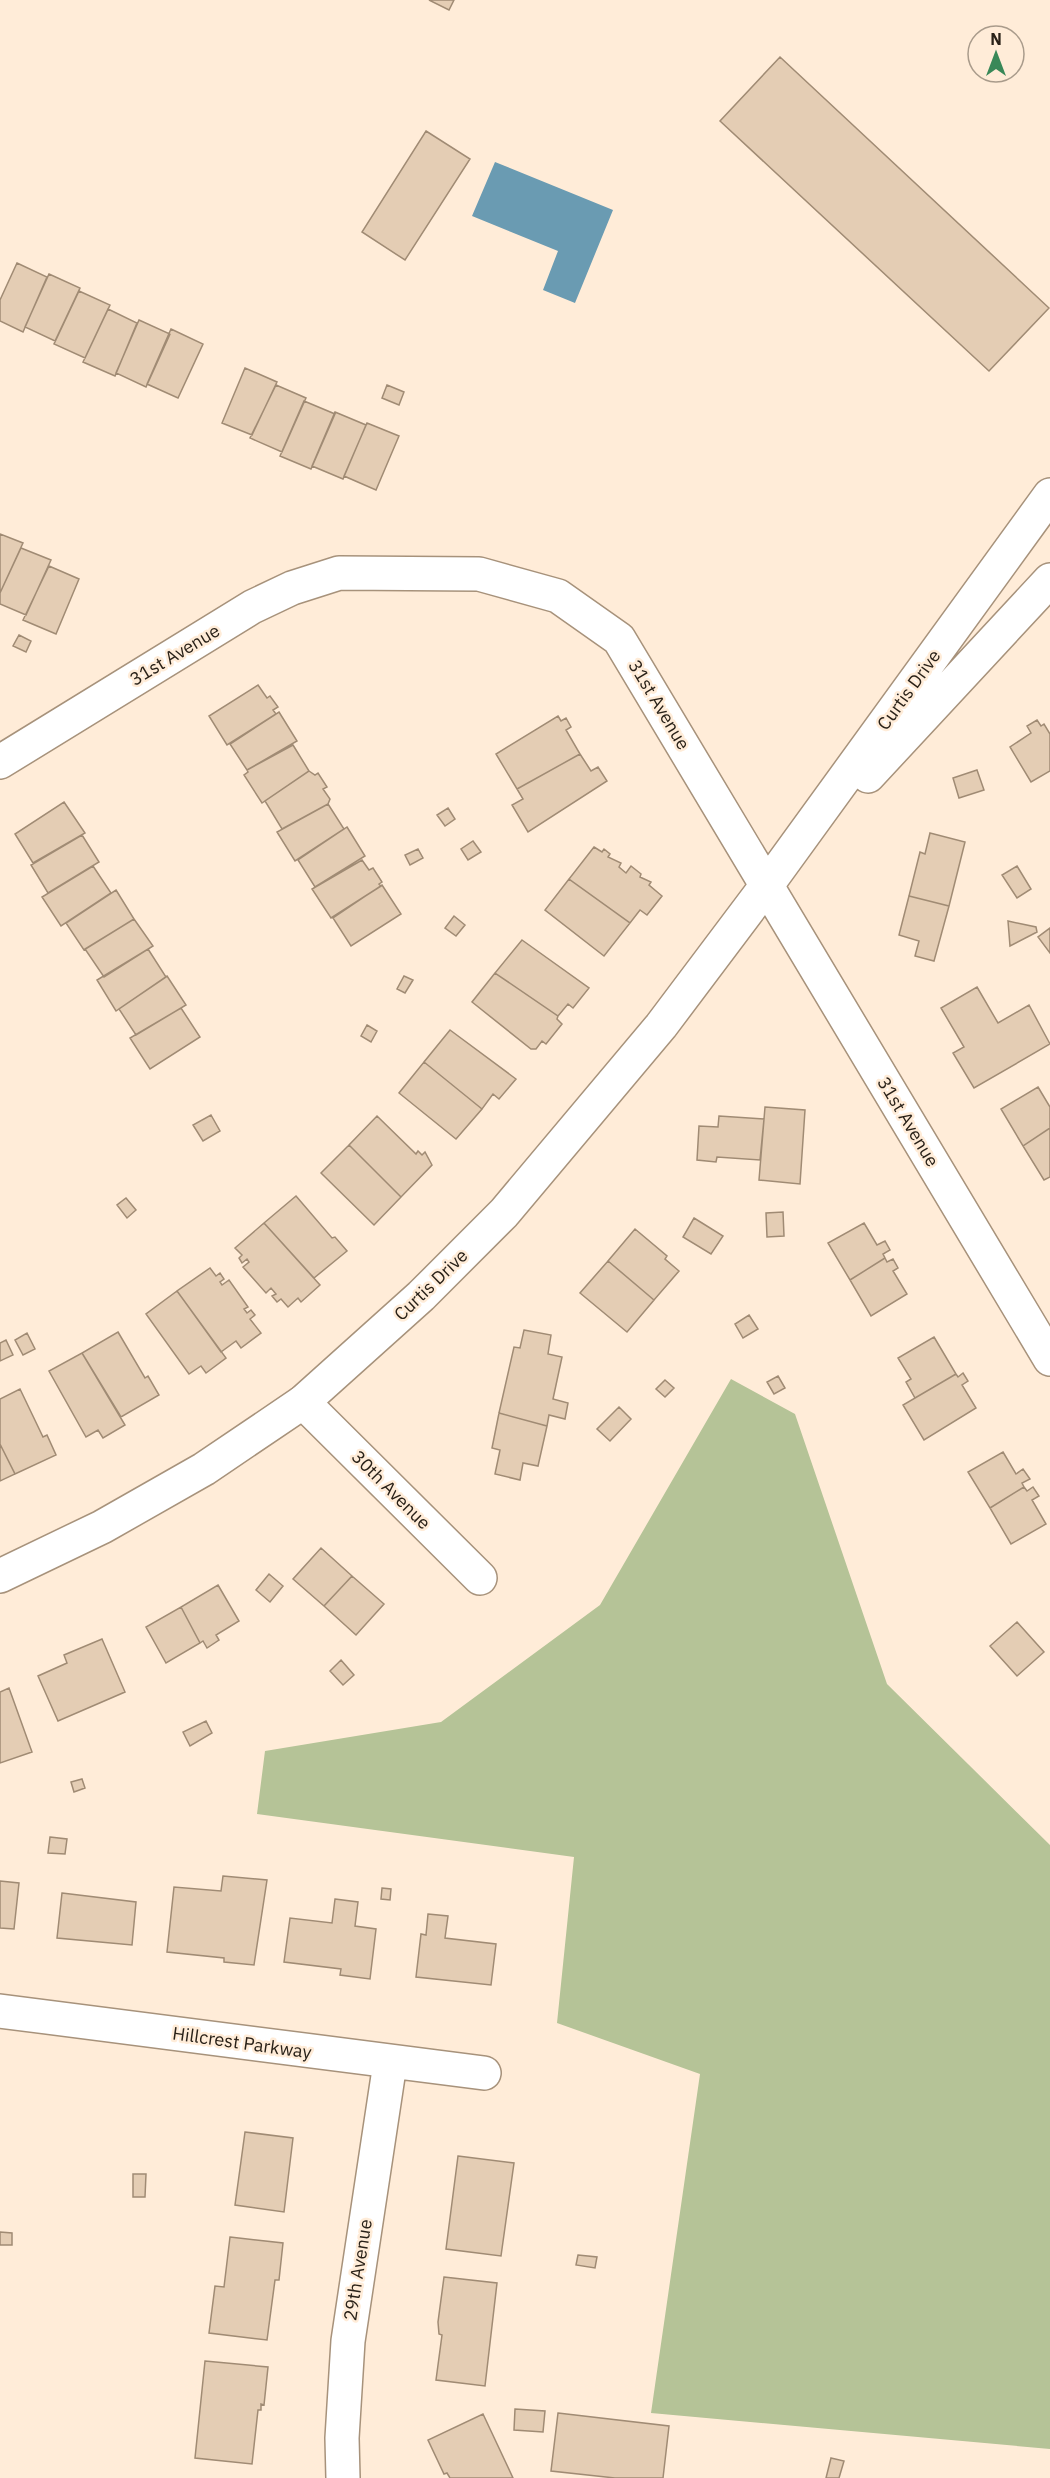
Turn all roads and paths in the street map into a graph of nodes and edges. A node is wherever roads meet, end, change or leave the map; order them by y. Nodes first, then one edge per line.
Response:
1 (1050, 495) edge
2 (1050, 580) edge
3 (0, 762) edge
4 (767, 885) junction
5 (1050, 1359) edge
6 (303, 1402) junction
7 (0, 1576) edge
8 (480, 1578) dead end
9 (0, 2011) edge
10 (390, 2063) junction
11 (484, 2073) dead end
12 (343, 2478) edge

1 - 4 street, Curtis Drive
2 - 4 street, Curtis Drive
3 - 4 street, 31st Avenue
4 - 5 street, 31st Avenue
4 - 6 street, Curtis Drive
6 - 7 street, Curtis Drive
6 - 8 street, 30th Avenue
9 - 10 street, Hillcrest Parkway
10 - 11 street, Hillcrest Parkway
10 - 12 street, 29th Avenue

